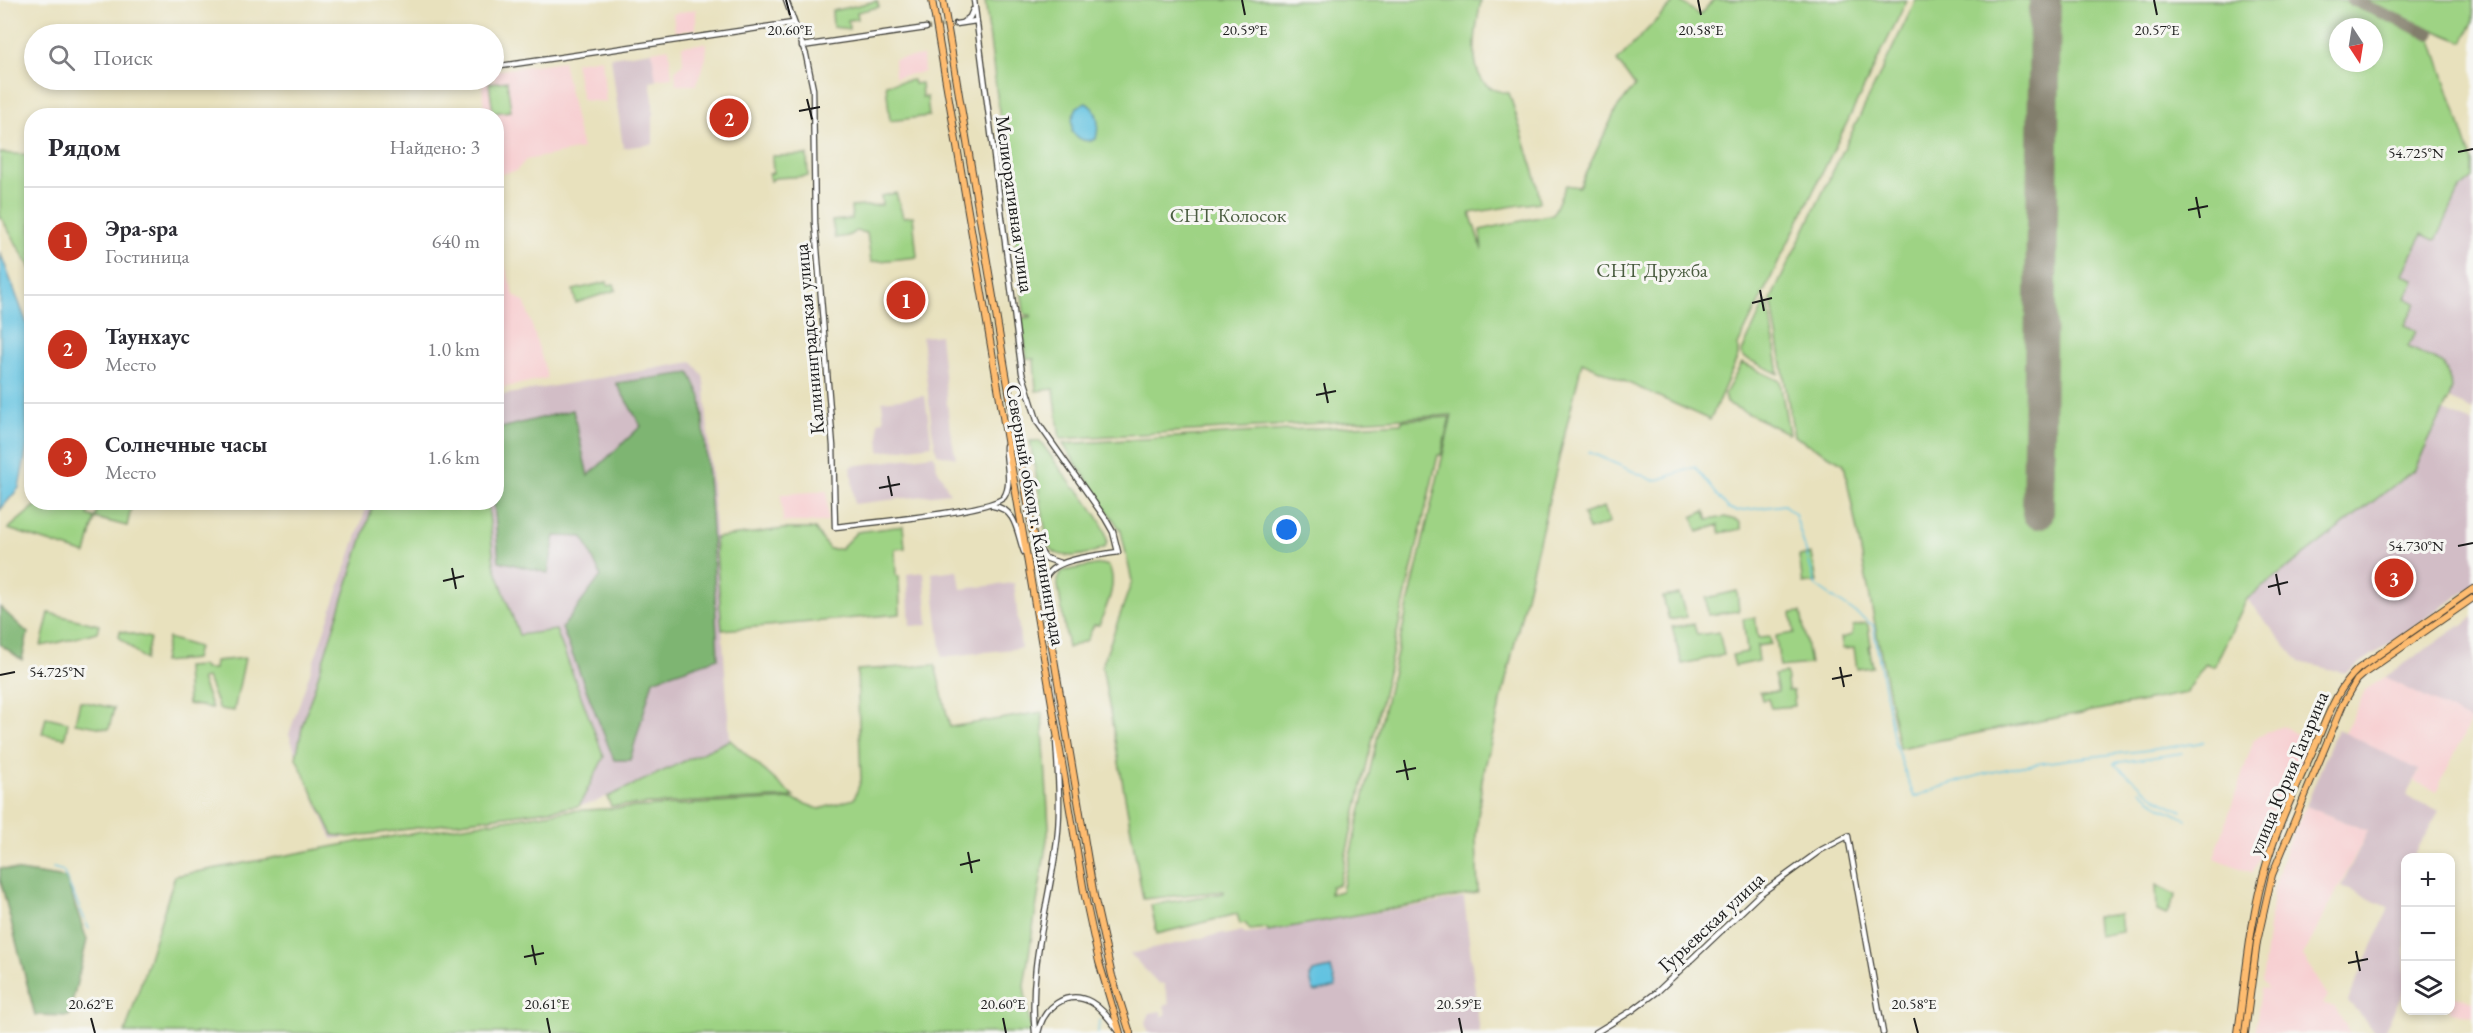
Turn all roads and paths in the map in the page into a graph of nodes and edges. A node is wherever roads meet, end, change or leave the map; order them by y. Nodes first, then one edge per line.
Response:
1 (786, 0) edge
2 (932, 0) edge
3 (943, 0) edge
4 (974, 2) edge
5 (976, 21) junction
6 (793, 23) junction
7 (962, 23) junction
8 (956, 24) tunnel mouth
9 (926, 28) tunnel mouth
10 (977, 34) junction
11 (814, 44) junction
12 (802, 46) junction
13 (808, 63) junction
14 (504, 66) edge
15 (1007, 441) junction
16 (987, 506) junction
17 (1030, 514) junction
18 (1026, 557) junction
19 (1063, 563) junction
20 (2473, 589) edge
21 (2473, 598) edge
22 (1047, 617) junction
23 (1054, 716) junction
24 (1036, 1033) edge
25 (1120, 1033) edge
26 (1130, 1033) edge
27 (1595, 1033) edge
28 (1883, 1033) edge
29 (2238, 1033) edge
30 (2245, 1033) edge

1 - 6 street, Калининградская улица
2 - 15 main road, Северный обход г. Калининграда
3 - 17 main road, Северный обход г. Калининграда
4 - 5 street, Мелиоративная улица
4 - 7 street
5 - 7 street
5 - 10 street, Мелиоративная улица
6 - 12 street, Калининградская улица
6 - 14 street
7 - 8 street
7 - 10 street
9 - 11 street
10 - 19 street, Мелиоративная улица
11 - 12 street
11 - 13 street
12 - 13 street, Калининградская улица
13 - 16 street, Калининградская улица
15 - 16 street
15 - 18 main road, Северный обход г. Калининграда
16 - 18 street
17 - 19 street
17 - 22 main road, Северный обход г. Калининграда
18 - 23 main road, Северный обход г. Калининграда
19 - 22 street
20 - 29 main road, улица Юрия Гагарина
21 - 30 main road, улица Юрия Гагарина
22 - 26 main road, Северный обход г. Калининграда
23 - 24 street
23 - 25 main road, Северный обход г. Калининграда
24 - 25 street
27 - 28 street, Гурьевская улица

